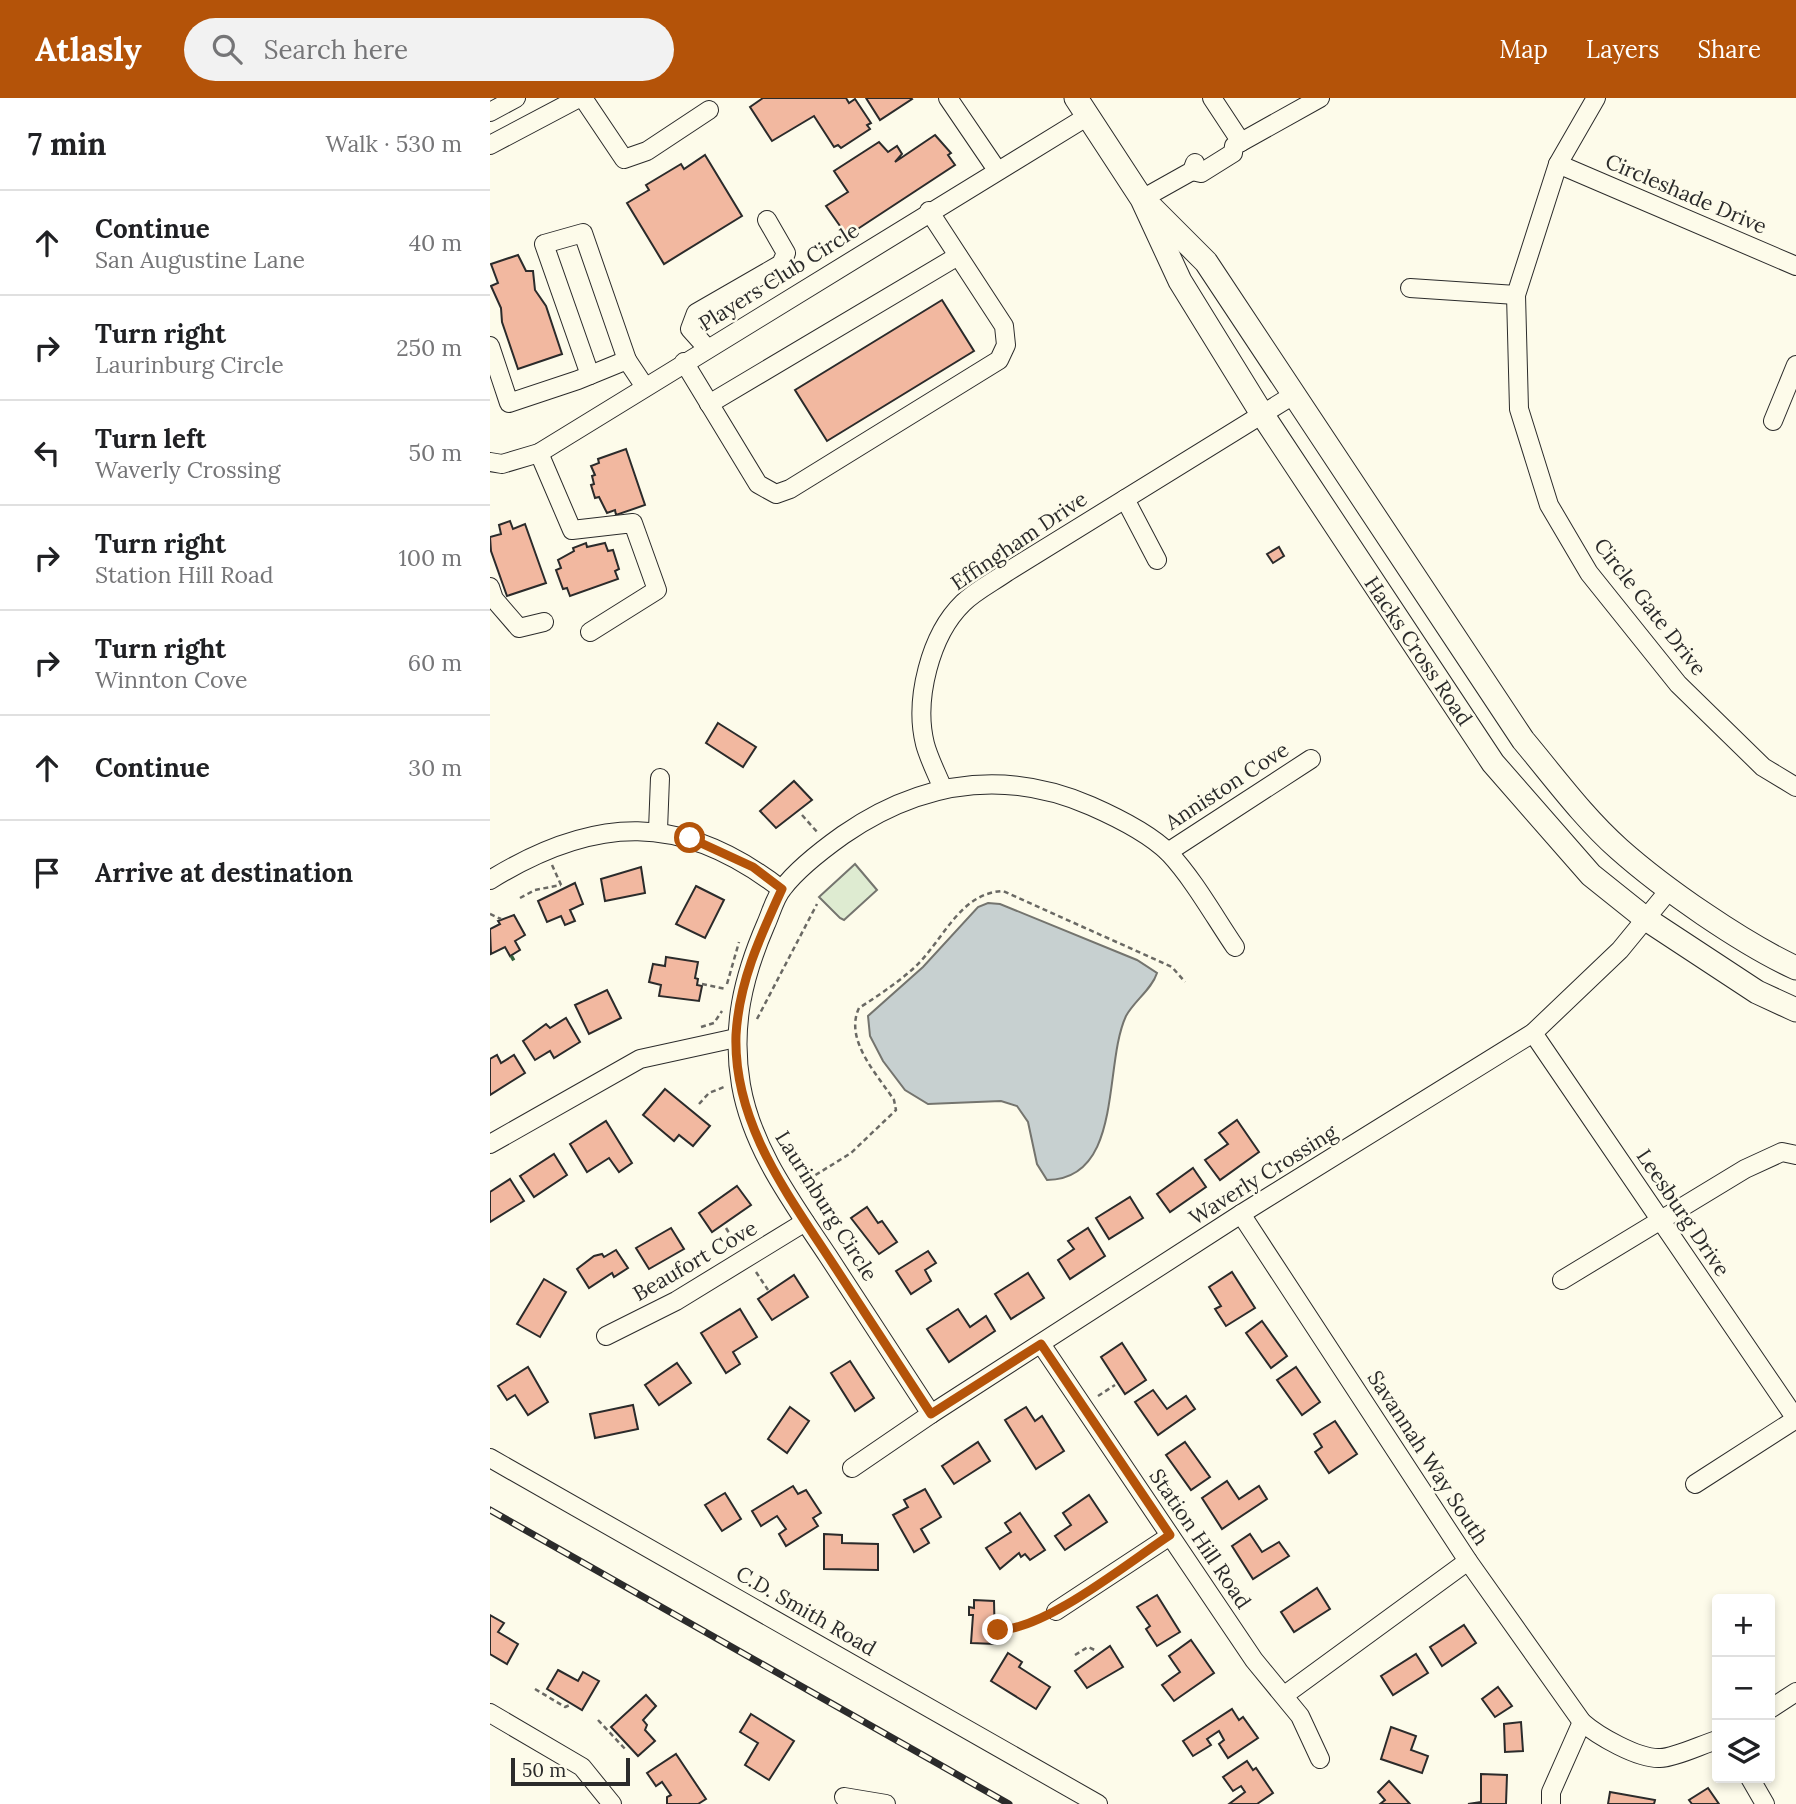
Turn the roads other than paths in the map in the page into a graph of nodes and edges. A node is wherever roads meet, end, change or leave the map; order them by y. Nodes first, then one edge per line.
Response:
1 (516, 98) edge
2 (581, 98) edge
3 (948, 98) edge
4 (1212, 98) edge
5 (1320, 98) edge
6 (1596, 98) edge
7 (1300, 103) edge
8 (1082, 107) edge
9 (709, 110) dead end
10 (490, 112) edge
11 (1238, 144) junction
12 (490, 145) edge
13 (1558, 164) junction
14 (997, 170) junction
15 (1142, 199) junction
16 (929, 211) junction
17 (767, 220) dead end
18 (958, 256) junction
19 (1796, 266) edge
20 (1410, 288) dead end
21 (1516, 295) junction
22 (490, 346) edge
23 (707, 348) junction
24 (627, 359) junction
25 (684, 362) junction
26 (1796, 365) edge
27 (590, 375) junction
28 (645, 387) junction
29 (1295, 394) junction
30 (709, 404) junction
31 (1262, 414) junction
32 (1773, 421) dead end
33 (539, 453) junction
34 (490, 461) edge
35 (1125, 499) junction
36 (1157, 560) dead end
37 (490, 587) edge
38 (544, 621) dead end
39 (590, 632) dead end
40 (1311, 759) dead end
41 (660, 778) dead end
42 (1796, 787) edge
43 (943, 789) junction
44 (658, 830) junction
45 (1168, 852) junction
46 (490, 880) edge
47 (782, 889) junction
48 (1670, 889) junction
49 (1646, 919) junction
50 (1235, 947) dead end
51 (1796, 968) edge
52 (1796, 1010) edge
53 (1533, 1033) junction
54 (736, 1038) junction
55 (490, 1144) edge
56 (1796, 1155) edge
57 (1241, 1214) junction
58 (1661, 1221) junction
59 (805, 1222) junction
60 (1562, 1280) dead end
61 (606, 1336) dead end
62 (1041, 1344) junction
63 (931, 1414) junction
64 (1796, 1419) edge
65 (490, 1458) edge
66 (852, 1468) dead end
67 (1695, 1484) dead end
68 (1170, 1535) junction
69 (1468, 1561) junction
70 (1056, 1611) road end
71 (1796, 1692) edge
72 (1286, 1694) junction
73 (1775, 1706) edge
74 (490, 1713) edge
75 (1582, 1722) junction
76 (1712, 1742) edge
77 (1320, 1759) dead end
78 (1753, 1783) edge
79 (844, 1797) dead end
80 (612, 1804) edge
81 (886, 1804) edge
82 (1098, 1804) edge
83 (1551, 1804) edge
84 (1765, 1804) edge

1 - 10 street
2 - 9 street
2 - 12 street
3 - 14 street
4 - 11 street
5 - 7 street
6 - 13 street, Circle Gate Drive
7 - 11 street
8 - 14 street, Players Club Circle
8 - 15 main road, Hacks Cross Road
11 - 15 street
13 - 19 street, Circleshade Drive
13 - 21 street, Circle Gate Drive
14 - 16 street, Players Club Circle
15 - 29 main road, Hacks Cross Road
15 - 31 main road, Hacks Cross Road
16 - 18 street
16 - 23 street, Players Club Circle
17 - 23 street
18 - 30 street
18 - 30 street
20 - 21 street
21 - 42 street, Circle Gate Drive
22 - 27 street
23 - 25 street, Players Club Circle
24 - 27 street
24 - 27 street
24 - 28 street
25 - 28 street, Players Club Circle
25 - 30 street
26 - 32 street
28 - 33 street, Players Club Circle
29 - 31 street, Effingham Drive
29 - 48 main road, Hacks Cross Road
31 - 35 street, Effingham Drive
31 - 49 main road, Hacks Cross Road
33 - 34 street, Players Club Circle
33 - 39 street
35 - 36 street
35 - 43 street, Effingham Drive
37 - 38 street
40 - 45 street, Anniston Cove
41 - 44 street
43 - 45 street, Laurinburg Circle
43 - 47 street, Laurinburg Circle
44 - 46 street
44 - 47 street
45 - 50 street, Laurinburg Circle
47 - 54 street, Laurinburg Circle
48 - 49 street, Waverly Crossing
48 - 51 main road, Hacks Cross Road
49 - 52 main road, Hacks Cross Road
49 - 53 street, Waverly Crossing
53 - 57 street, Waverly Crossing
53 - 58 street, Leesburg Drive
54 - 55 street
54 - 59 street, Laurinburg Circle
56 - 58 street
57 - 62 street, Waverly Crossing
57 - 69 street, Savannah Way South
58 - 60 street
58 - 64 street, Leesburg Drive
59 - 61 street, Beaufort Cove
59 - 63 street, Laurinburg Circle
62 - 63 street, Waverly Crossing
62 - 68 street, Station Hill Road
63 - 66 street, Waverly Crossing
64 - 67 street
65 - 82 street, C.D. Smith Road
68 - 70 street
68 - 72 street, Station Hill Road
69 - 72 street
69 - 75 street, Savannah Way South
71 - 73 street
72 - 77 street, Station Hill Road
74 - 80 street
75 - 76 street, Savannah Way South
75 - 83 street
78 - 84 street
79 - 81 street

